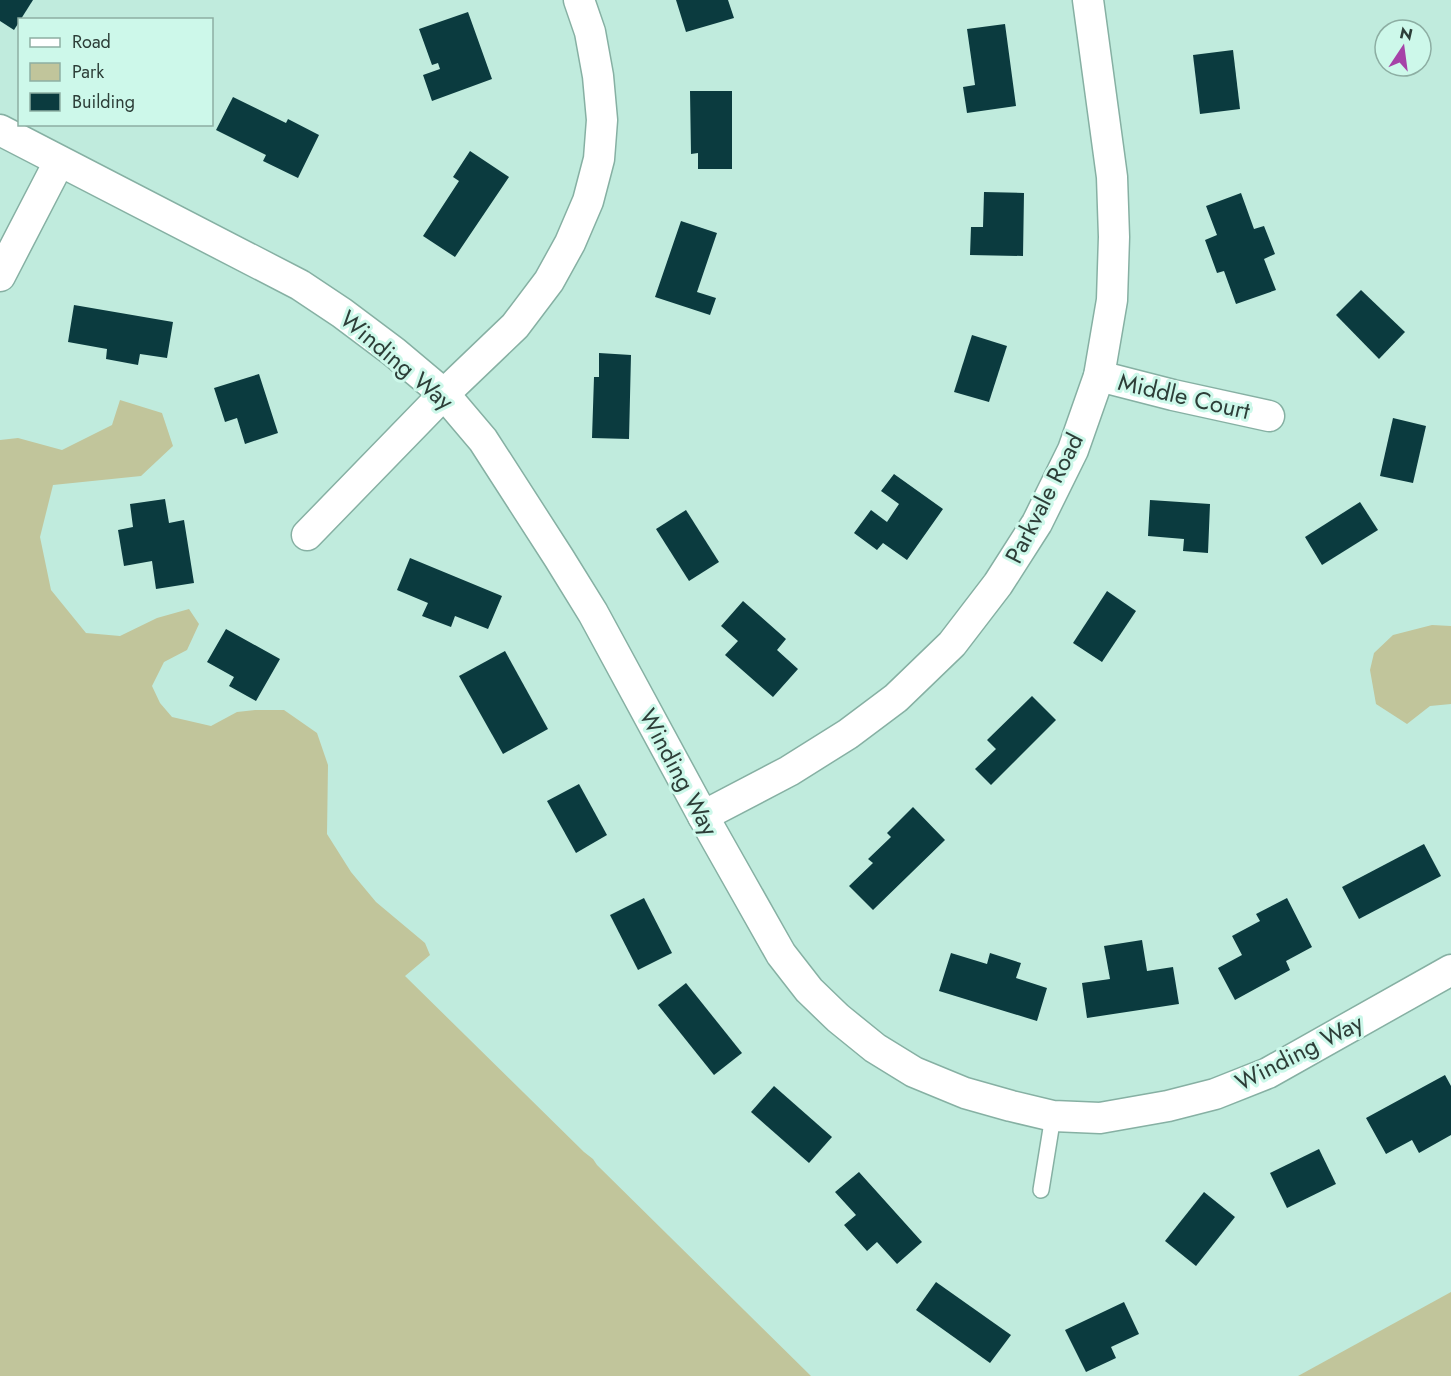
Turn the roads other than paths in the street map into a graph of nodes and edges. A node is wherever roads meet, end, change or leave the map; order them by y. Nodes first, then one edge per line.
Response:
1 (579, 0) edge
2 (1088, 0) edge
3 (0, 130) edge
4 (59, 162) junction
5 (0, 276) edge
6 (1099, 376) junction
7 (444, 394) junction
8 (1269, 416) dead end
9 (307, 535) dead end
10 (703, 816) junction
11 (1451, 970) edge
12 (1053, 1116) junction
13 (1041, 1191) dead end

1 - 7 street
2 - 6 street, Parkvale Road
3 - 4 street, Winding Way
4 - 5 street
4 - 7 street, Winding Way
6 - 8 street, Middle Court
6 - 10 street, Parkvale Road
7 - 9 street
7 - 10 street, Winding Way
10 - 12 street, Winding Way
11 - 12 street, Winding Way
12 - 13 lane

